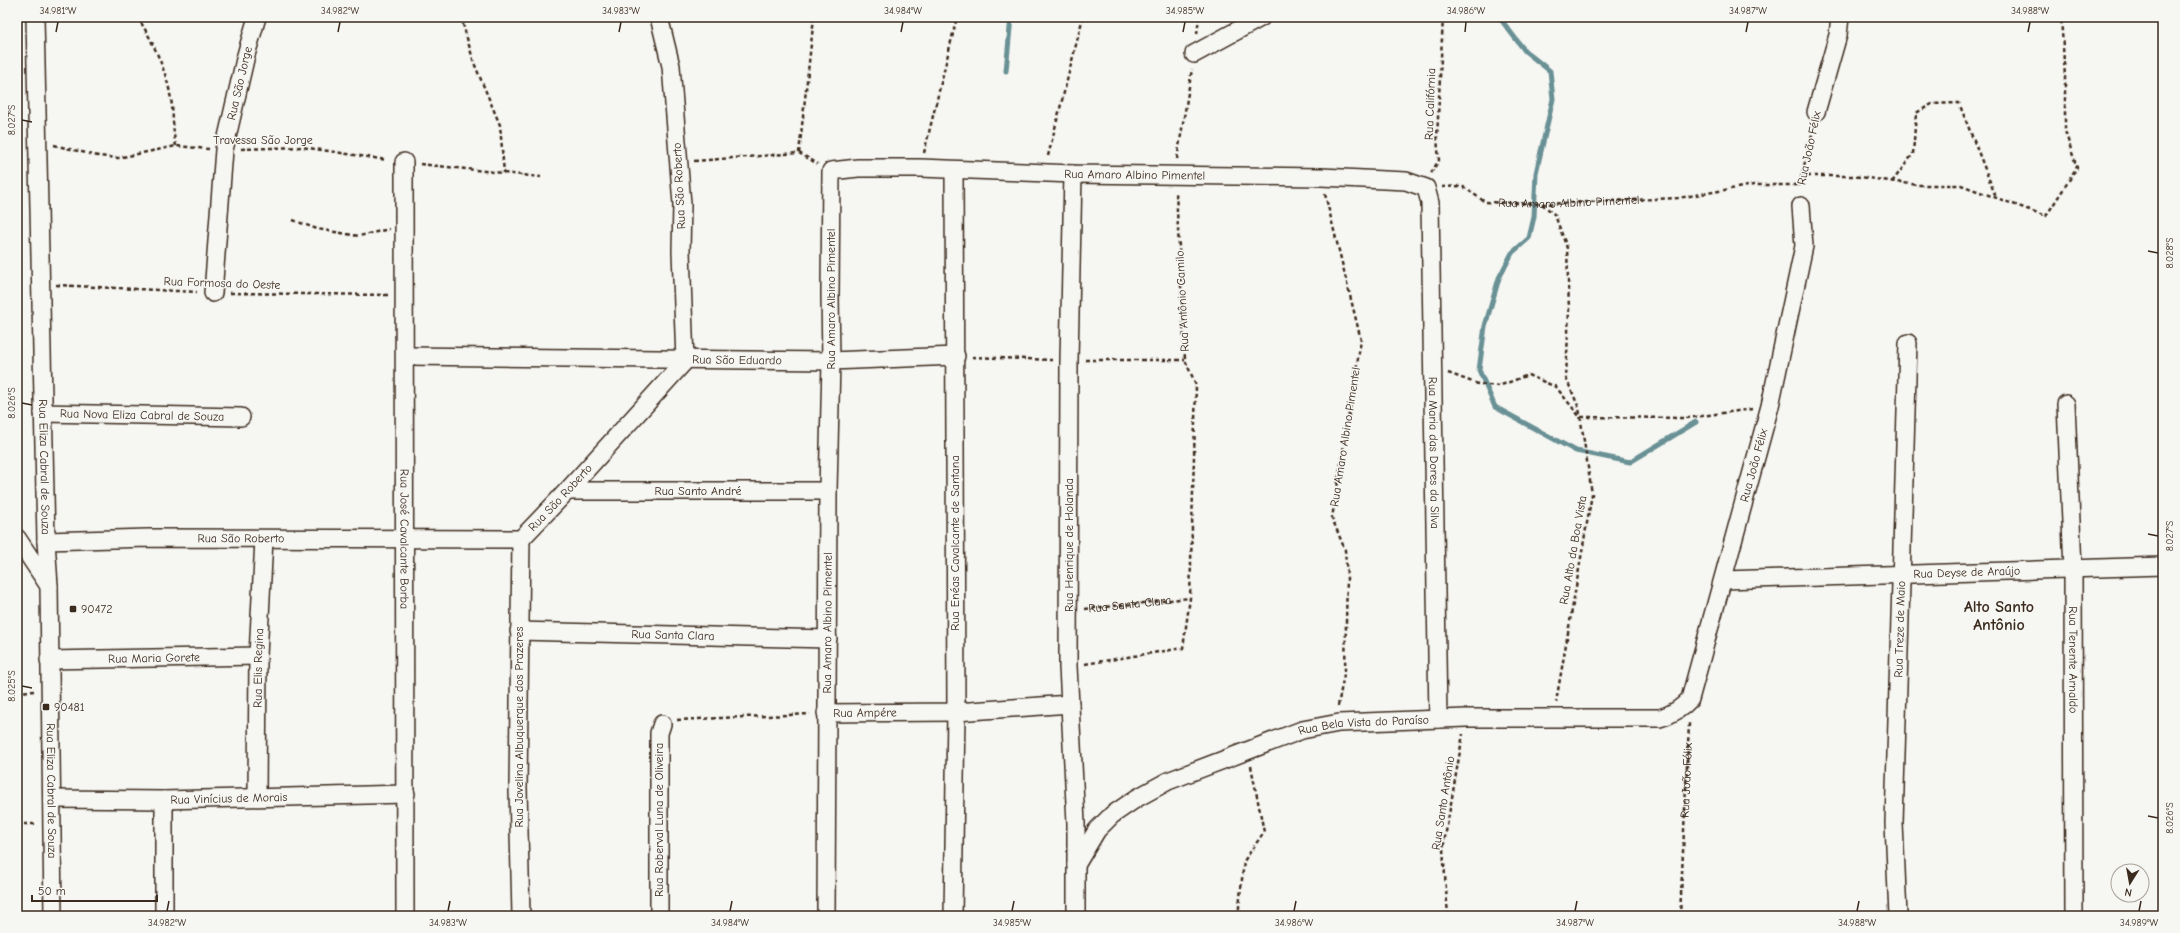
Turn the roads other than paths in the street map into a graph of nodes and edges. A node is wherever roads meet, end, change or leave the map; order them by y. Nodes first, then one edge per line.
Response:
1 (35, 17) edge
2 (258, 17) edge
3 (659, 17) edge
4 (1262, 17) edge
5 (1840, 17) edge
6 (1194, 54) road end
7 (1816, 112) road end
8 (404, 162) road end
9 (954, 170) junction
10 (1073, 174) junction
11 (1426, 188) joint
12 (1801, 206) road end
13 (213, 293) road end
14 (1908, 343) dead end
15 (406, 356) junction
16 (956, 356) junction
17 (685, 361) junction
18 (832, 361) junction
19 (2066, 404) dead end
20 (44, 413) junction
21 (241, 417) dead end
22 (567, 491) junction
23 (828, 491) junction
24 (404, 537) junction
25 (17, 538) edge
26 (521, 538) junction
27 (264, 539) junction
28 (46, 541) junction
29 (2163, 566) edge
30 (2073, 569) junction
31 (1900, 576) junction
32 (1724, 580) junction
33 (49, 586) junction
34 (519, 631) junction
35 (828, 639) junction
36 (258, 656) junction
37 (49, 660) junction
38 (1690, 698) joint
39 (1070, 704) junction
40 (956, 712) junction
41 (826, 714) junction
42 (1438, 718) junction
43 (662, 724) road end
44 (406, 794) junction
45 (257, 797) junction
46 (52, 799) junction
47 (164, 800) junction
48 (1076, 865) junction
49 (53, 916) edge
50 (164, 916) edge
51 (405, 916) edge
52 (521, 916) edge
53 (659, 916) edge
54 (826, 916) edge
55 (953, 916) edge
56 (1076, 916) edge
57 (1898, 916) edge
58 (2074, 916) edge

1 - 20 street, Rua Eliza Cabral de Souza
2 - 13 street, Rua São Jorge
3 - 17 street, Rua São Roberto
4 - 6 street
5 - 7 street, Rua João Félix
8 - 15 street, Rua José Cavalcante Borba
9 - 10 street, Rua Amaro Albino Pimentel
9 - 16 street, Rua Enéas Cavalcante de Santana
9 - 18 street, Rua Amaro Albino Pimentel
10 - 11 street, Rua Amaro Albino Pimentel
10 - 39 street, Rua Henrique de Holanda
11 - 42 street, Rua Maria das Dores da Silva
12 - 32 street, Rua João Félix
14 - 31 street, Rua Treze de Maio
15 - 17 street, Rua São Eduardo
15 - 24 street, Rua José Cavalcante Borba
16 - 18 street, Rua São Eduardo
16 - 40 street, Rua Enéas Cavalcante de Santana
17 - 18 street, Rua São Eduardo
17 - 22 street, Rua São Roberto
18 - 23 street, Rua Amaro Albino Pimentel
19 - 30 street, Rua Tenente Arnaldo
20 - 21 street, Rua Nova Eliza Cabral de Souza
20 - 28 street, Rua Eliza Cabral de Souza
22 - 23 street, Rua Santo André
22 - 26 street, Rua São Roberto
23 - 35 street, Rua Amaro Albino Pimentel
24 - 26 street, Rua São Roberto
24 - 27 street, Rua São Roberto
24 - 44 street, Rua José Cavalcante Borba
25 - 33 street
26 - 34 street, Rua Jovelina Albuquerque dos Prazeres
27 - 28 street, Rua São Roberto
27 - 36 street, Rua Elis Regina
28 - 33 street, Rua Eliza Cabral de Souza
29 - 30 street, Rua Deyse de Araújo
30 - 31 street, Rua Deyse de Araújo
30 - 58 street, Rua Tenente Arnaldo
31 - 32 street, Rua Deyse de Araújo
31 - 57 street, Rua Treze de Maio
32 - 38 street, Rua João Félix
33 - 37 street, Rua Eliza Cabral de Souza
34 - 35 street, Rua Santa Clara
34 - 52 street, Rua Jovelina Albuquerque dos Prazeres
35 - 41 street, Rua Amaro Albino Pimentel
36 - 37 street, Rua Maria Gorete
36 - 45 street, Rua Elis Regina
37 - 46 street, Rua Eliza Cabral de Souza
38 - 42 street, Rua Bela Vista do Paraíso
39 - 40 street, Rua Ampére
39 - 48 street, Rua Henrique de Holanda
40 - 41 street, Rua Ampére
40 - 55 street, Rua Enéas Cavalcante de Santana
41 - 54 street, Rua Amaro Albino Pimentel
42 - 48 street, Rua Bela Vista do Paraíso
43 - 53 street, Rua Roberval Luna de Oliveira
44 - 45 street, Rua Vinícius de Morais
44 - 51 street, Rua José Cavalcante Borba
45 - 47 street, Rua Vinícius de Morais
46 - 47 street, Rua Vinícius de Morais
46 - 49 street, Rua Eliza Cabral de Souza
47 - 50 street
48 - 56 street, Rua Henrique de Holanda

